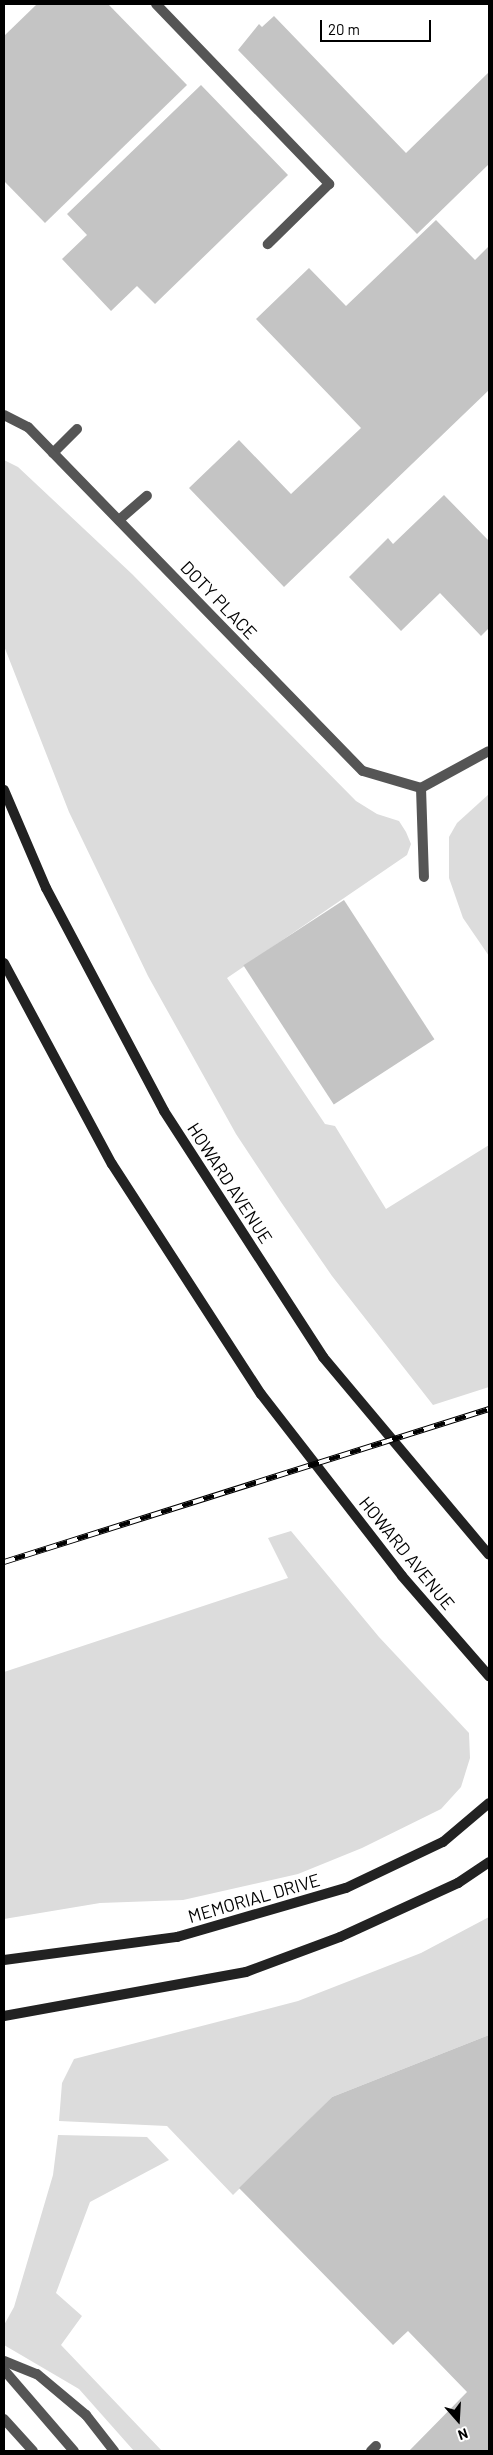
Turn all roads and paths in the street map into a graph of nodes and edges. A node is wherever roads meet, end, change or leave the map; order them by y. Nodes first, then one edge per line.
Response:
1 (156, 4) edge
2 (268, 244) dead end
3 (4, 416) edge
4 (77, 429) dead end
5 (53, 453) junction
6 (146, 496) dead end
7 (119, 520) junction
8 (489, 751) edge
9 (421, 788) junction
10 (4, 790) edge
11 (424, 877) dead end
12 (4, 963) edge
13 (489, 1555) edge
14 (489, 1676) edge
15 (489, 1803) edge
16 (489, 1862) edge
17 (4, 1960) edge
18 (4, 2016) edge
19 (4, 2361) edge
20 (4, 2370) edge
21 (4, 2419) edge
22 (33, 2451) edge
23 (74, 2451) edge
24 (114, 2451) edge

1 - 2 street
3 - 5 street, DOTY PLACE
4 - 5 street
5 - 7 street, DOTY PLACE
6 - 7 street
7 - 9 street, DOTY PLACE
8 - 9 street
9 - 11 street
10 - 13 main road, HOWARD AVENUE
12 - 14 main road, HOWARD AVENUE
15 - 17 main road, MEMORIAL DRIVE
16 - 18 main road
19 - 24 street
20 - 23 street
21 - 22 street

